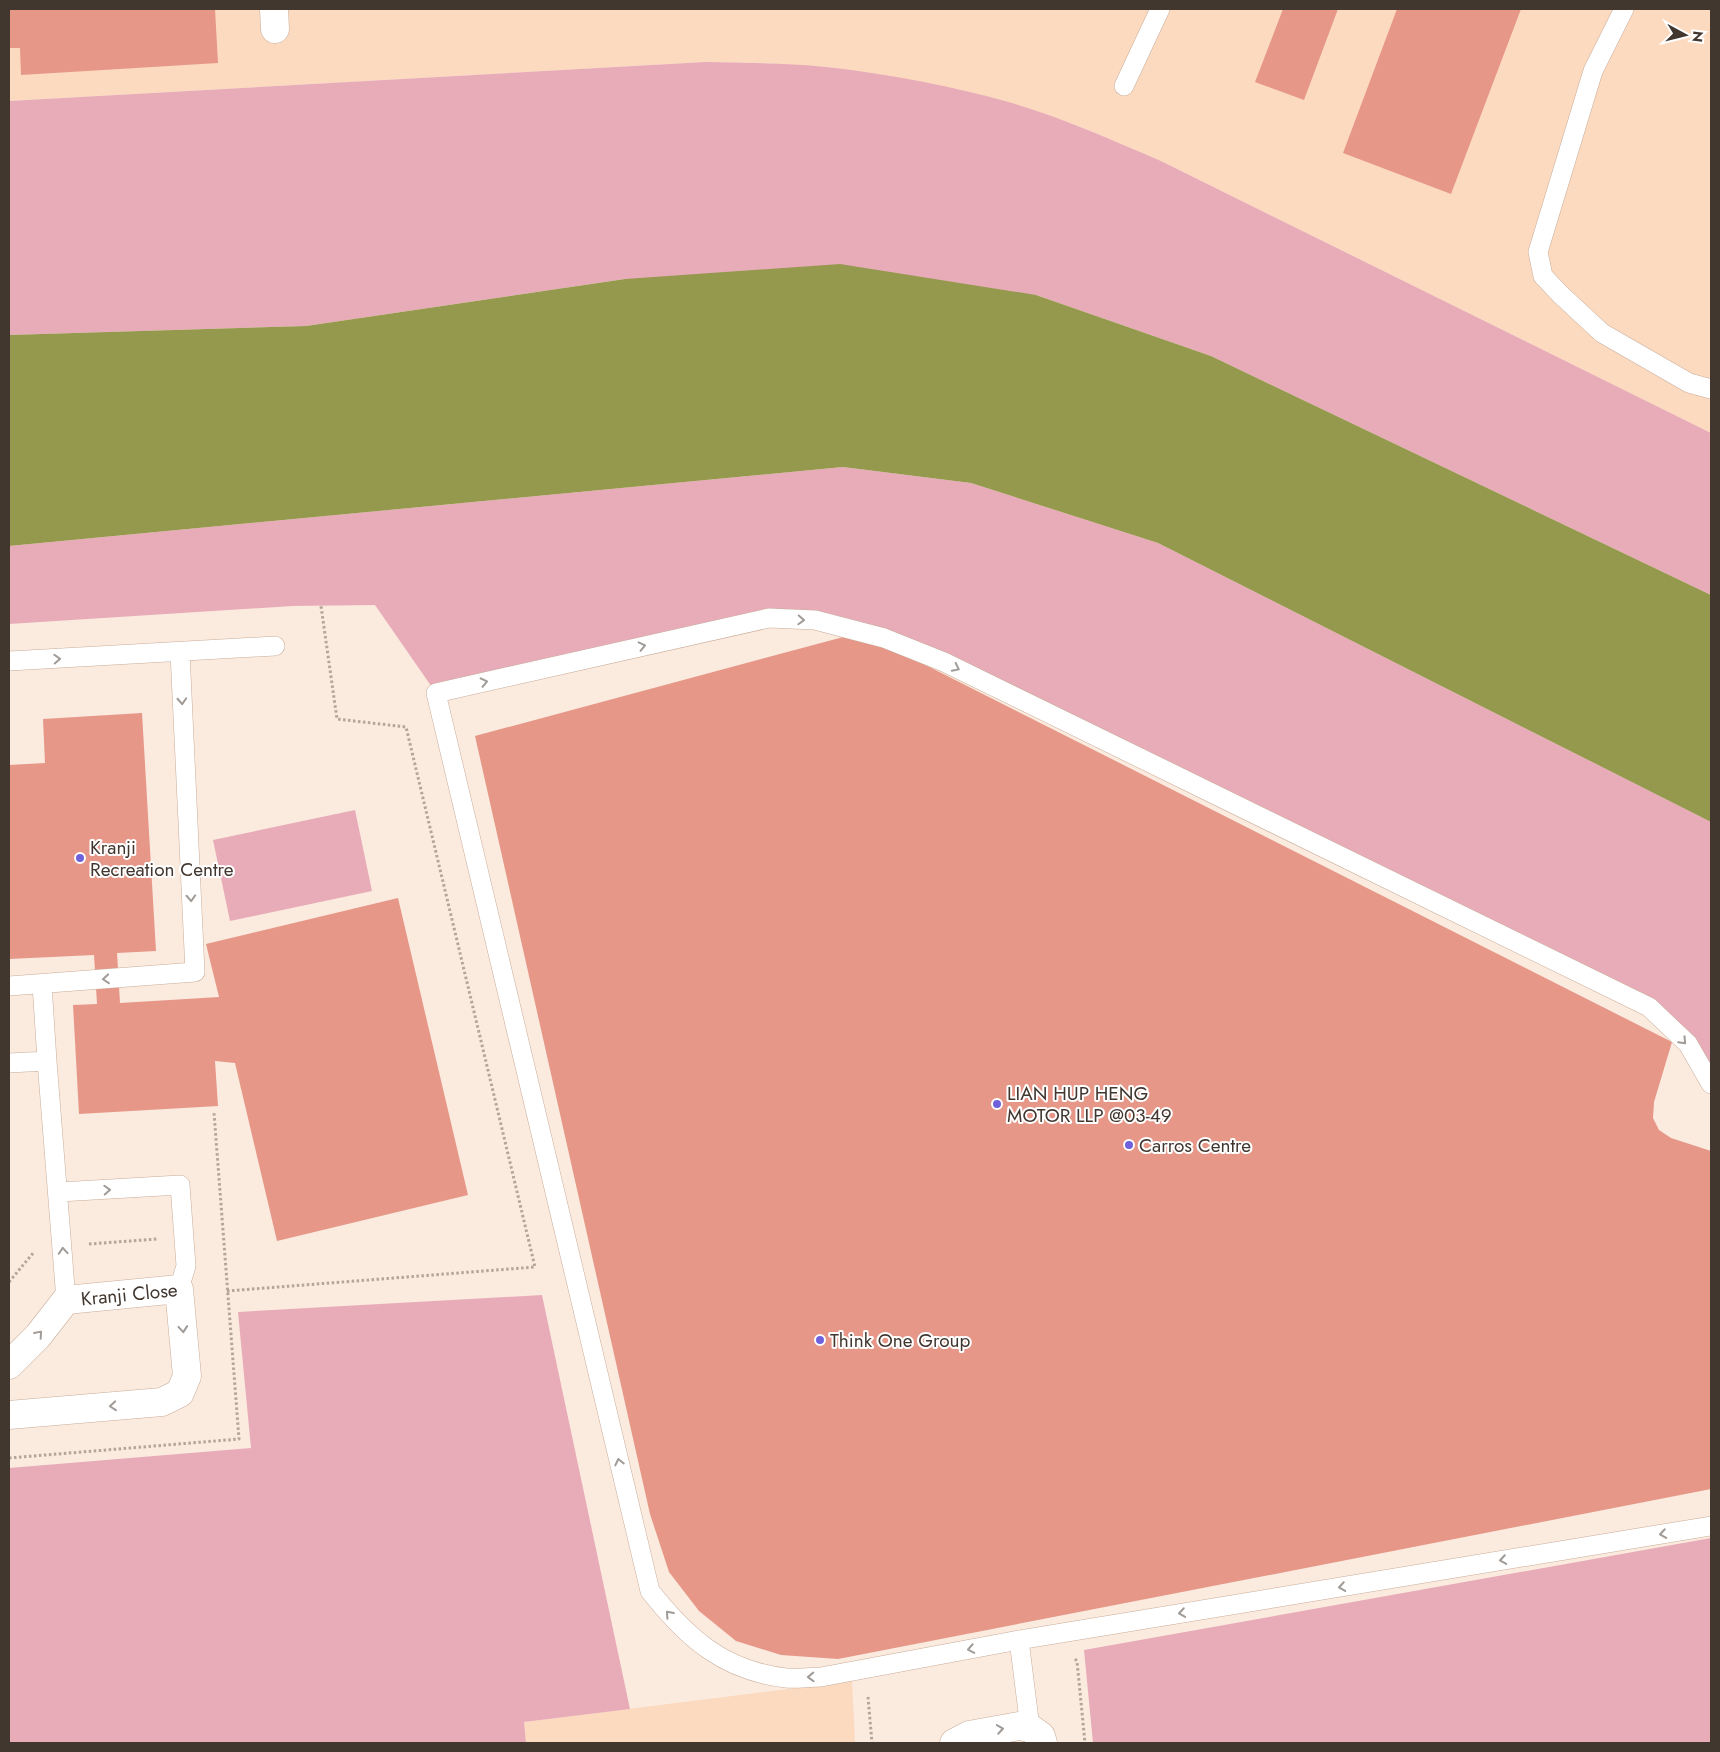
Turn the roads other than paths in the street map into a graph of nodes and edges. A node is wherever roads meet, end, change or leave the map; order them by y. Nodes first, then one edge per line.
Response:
1 (1160, 9) edge
2 (1624, 9) edge
3 (1124, 86) dead end
4 (1711, 389) edge
5 (275, 646) dead end
6 (180, 652) junction
7 (9, 661) edge
8 (42, 984) junction
9 (9, 986) edge
10 (47, 1061) junction
11 (9, 1063) edge
12 (1711, 1084) edge
13 (58, 1192) junction
14 (179, 1289) junction
15 (66, 1300) junction
16 (9, 1365) edge
17 (9, 1415) edge
18 (1711, 1526) edge
19 (1019, 1640) junction
20 (1037, 1735) edge
21 (954, 1743) edge

1 - 3 lane
2 - 4 lane
5 - 6 lane
7 -> 6 lane
6 -> 8 lane
8 - 9 lane
8 - 10 lane
10 - 11 lane
10 - 13 lane
19 -> 12 lane
13 -> 14 lane
15 -> 13 lane
14 - 15 street, Kranji Close
14 -> 17 street, Kranji Close
16 -> 15 street, Kranji Close
18 -> 19 lane
19 - 20 lane
21 -> 20 street

